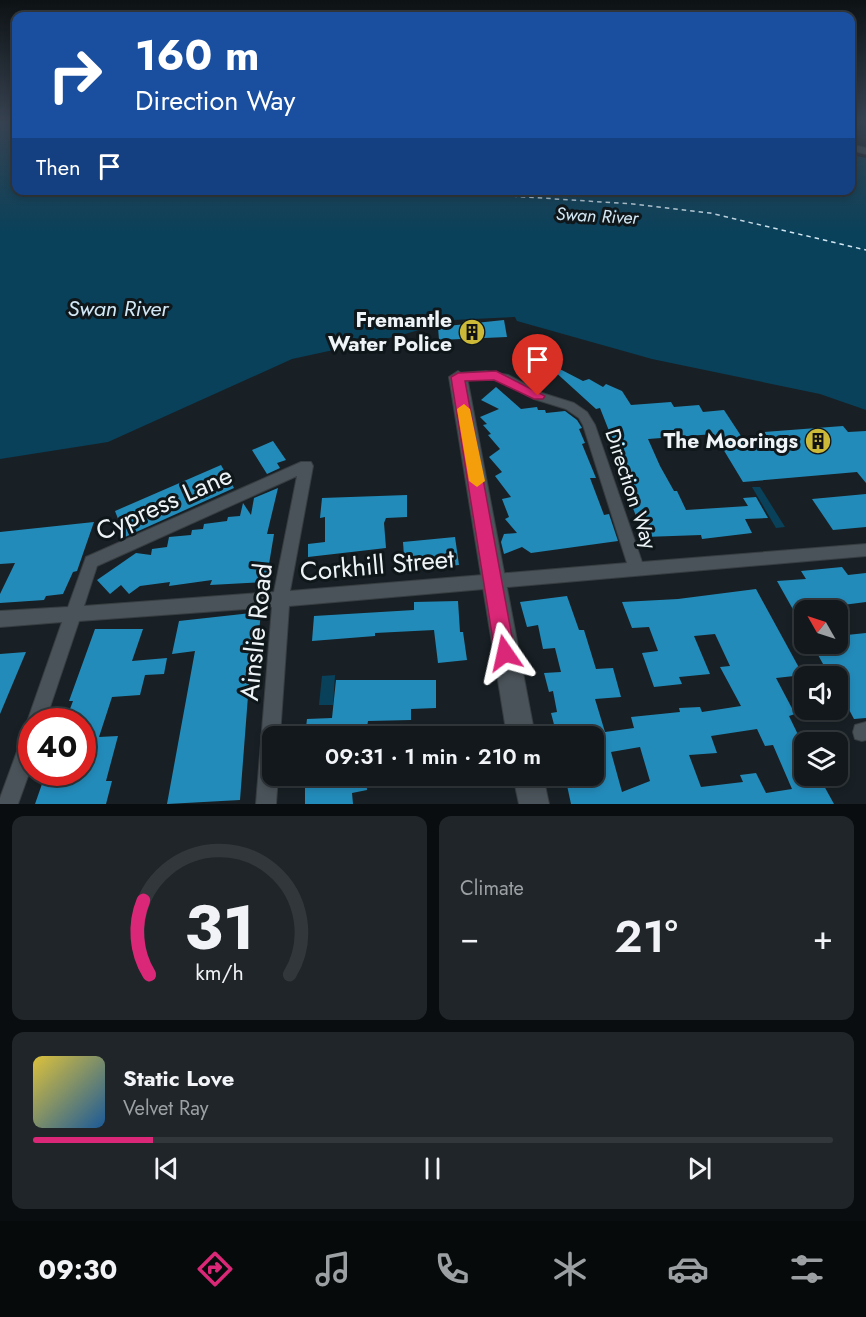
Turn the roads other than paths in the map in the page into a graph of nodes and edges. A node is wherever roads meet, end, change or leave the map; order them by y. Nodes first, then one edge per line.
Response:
1 (458, 377) joint
2 (306, 466) joint
3 (866, 550) edge
4 (636, 568) junction
5 (491, 581) junction
6 (281, 599) junction
7 (74, 613) junction
8 (0, 619) edge
9 (41, 708) edge
10 (519, 726) edge
11 (18, 775) edge
12 (530, 786) edge
13 (8, 804) edge
14 (266, 804) edge
15 (534, 804) edge

1 - 4 street, Direction Way
1 - 5 street
2 - 6 street, Ainslie Road
2 - 7 street, Cypress Lane
3 - 4 street, Corkhill Street
4 - 5 street, Corkhill Street
5 - 6 street, Corkhill Street
5 - 10 street
6 - 7 street, Corkhill Street
6 - 14 street, Ainslie Road
7 - 8 street, Corkhill Street
7 - 9 street, Cypress Lane
11 - 13 street
12 - 15 street

